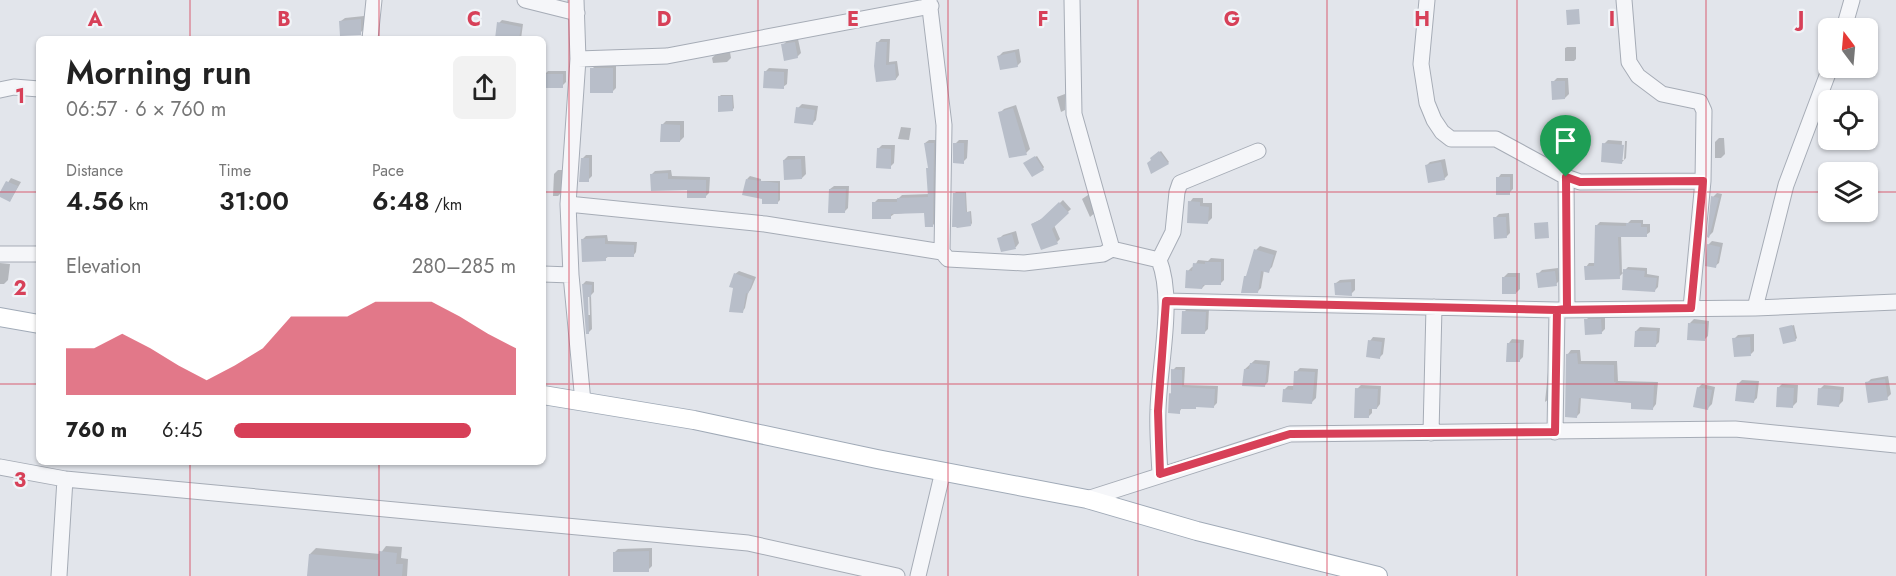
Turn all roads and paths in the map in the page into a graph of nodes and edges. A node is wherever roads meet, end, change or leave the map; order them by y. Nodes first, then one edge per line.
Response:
1 (374, 0) edge
2 (525, 0) edge
3 (1072, 0) edge
4 (1427, 0) edge
5 (1624, 0) edge
6 (1852, 0) edge
7 (930, 3) edge
8 (576, 6) edge
9 (1847, 18) edge
10 (370, 36) edge
11 (578, 59) junction
12 (1826, 78) edge
13 (36, 89) edge
14 (0, 90) edge
15 (1258, 151) dead end
16 (1566, 177) junction
17 (1703, 181) junction
18 (568, 204) junction
19 (1112, 249) junction
20 (942, 252) junction
21 (0, 254) edge
22 (36, 254) edge
23 (1159, 260) junction
24 (546, 274) edge
25 (571, 275) junction
26 (1166, 301) junction
27 (1896, 302) edge
28 (1434, 308) junction
29 (1691, 308) junction
30 (1755, 308) junction
31 (1562, 310) junction
32 (0, 317) edge
33 (36, 323) edge
34 (546, 396) edge
35 (583, 402) junction
36 (1555, 432) junction
37 (1431, 433) junction
38 (1896, 445) edge
39 (0, 467) edge
40 (943, 471) junction
41 (1160, 474) junction
42 (65, 479) junction
43 (1087, 499) junction
44 (59, 576) edge
45 (897, 576) edge
46 (918, 576) edge
47 (1378, 576) edge

1 - 10 street
2 - 8 street
3 - 19 street
4 - 16 street
5 - 17 street
6 - 9 street
7 - 11 street
7 - 20 street
8 - 11 street
11 - 18 street
12 - 30 street
13 - 14 street
15 - 23 street
16 - 17 street
16 - 31 street
17 - 29 street
18 - 20 street
18 - 25 street
19 - 20 street
19 - 23 street
21 - 22 street
23 - 26 street
24 - 25 street
25 - 35 street
26 - 28 street
26 - 41 street
27 - 30 street
28 - 31 street
28 - 37 street
29 - 30 street
29 - 31 street
31 - 36 street
32 - 33 main road
34 - 35 main road
35 - 40 main road
36 - 37 street
36 - 38 street
37 - 41 street
39 - 42 street
40 - 43 main road
40 - 46 street
41 - 43 street
42 - 44 street
42 - 45 street
43 - 47 main road

